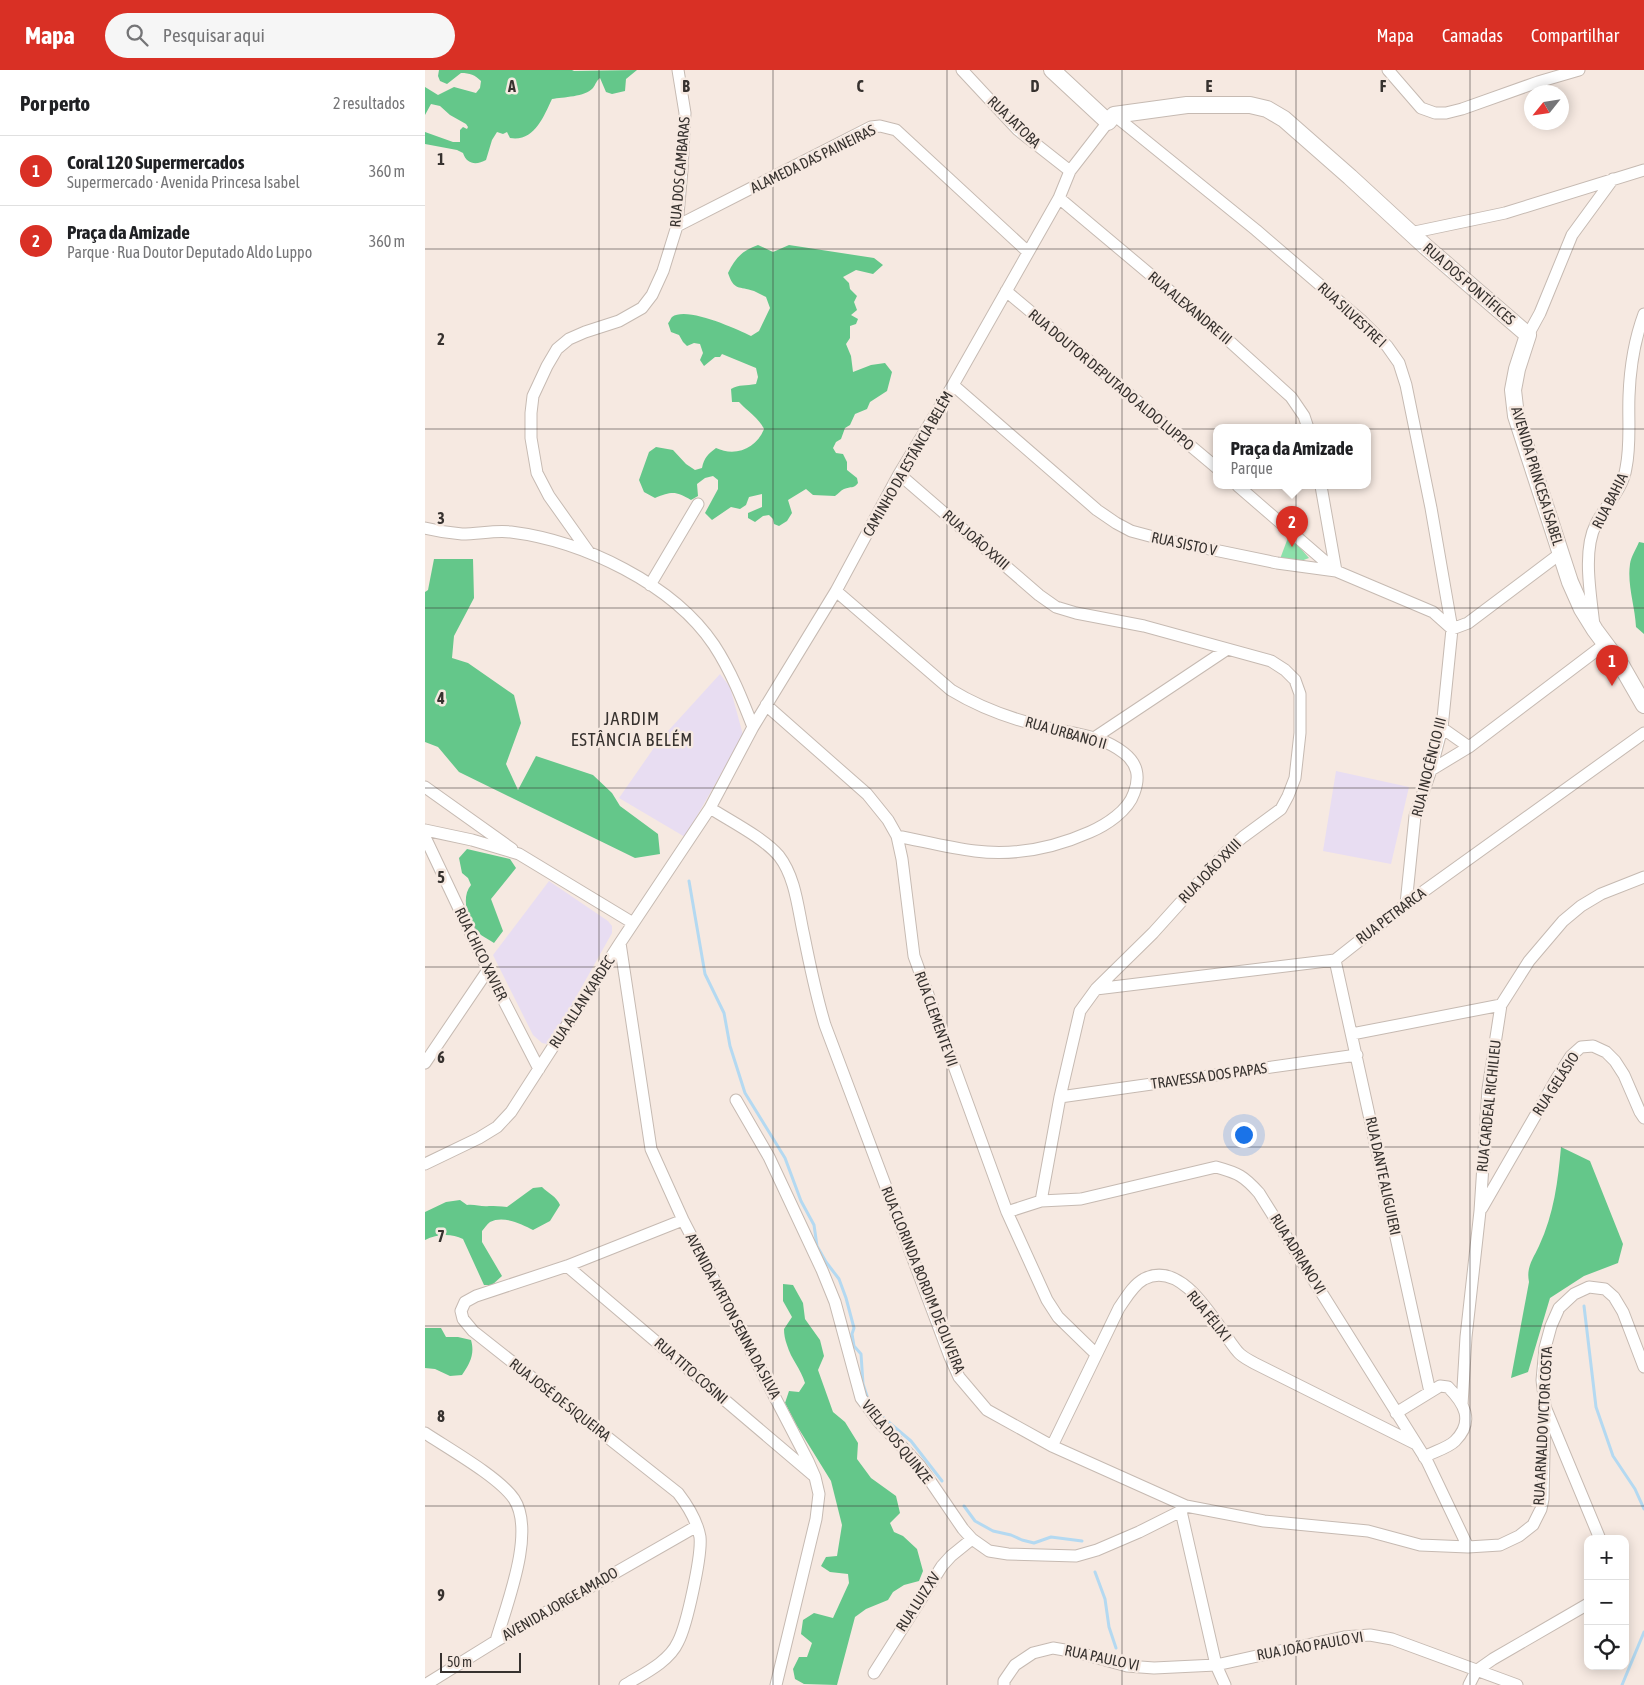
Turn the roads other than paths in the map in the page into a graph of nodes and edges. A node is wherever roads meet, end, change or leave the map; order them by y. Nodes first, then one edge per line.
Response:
1 (678, 70) edge
2 (962, 70) edge
3 (1053, 70) edge
4 (1387, 70) edge
5 (1579, 70) edge
6 (1111, 119) junction
7 (1644, 170) edge
8 (1069, 171) junction
9 (1613, 179) junction
10 (1059, 198) junction
11 (677, 226) junction
12 (1410, 233) junction
13 (1029, 252) junction
14 (1006, 291) junction
15 (1644, 314) edge
16 (1528, 335) junction
17 (953, 385) junction
18 (1306, 424) edge
19 (1213, 465) edge
20 (899, 474) junction
21 (1241, 489) edge
22 (1322, 489) edge
23 (698, 504) dead end
24 (425, 528) edge
25 (588, 551) junction
26 (1561, 553) junction
27 (1336, 571) junction
28 (650, 585) junction
29 (837, 591) junction
30 (1452, 629) junction
31 (1595, 630) junction
32 (1605, 644) junction
33 (1226, 650) junction
34 (1632, 671) edge
35 (1644, 691) edge
36 (766, 705) junction
37 (1644, 705) edge
38 (753, 727) junction
39 (1442, 728) junction
40 (1644, 733) edge
41 (1094, 738) junction
42 (1469, 747) junction
43 (1431, 770) junction
44 (425, 787) edge
45 (710, 808) junction
46 (425, 830) edge
47 (897, 836) junction
48 (425, 837) edge
49 (519, 854) junction
50 (1644, 877) edge
51 (1406, 904) junction
52 (633, 923) junction
53 (620, 943) junction
54 (1335, 960) junction
55 (488, 970) junction
56 (1096, 989) junction
57 (1501, 1005) junction
58 (1352, 1034) junction
59 (1357, 1055) junction
60 (425, 1063) edge
61 (539, 1069) junction
62 (1060, 1097) junction
63 (736, 1100) dead end
64 (1644, 1118) edge
65 (425, 1164) edge
66 (1041, 1202) junction
67 (1480, 1211) junction
68 (1007, 1212) junction
69 (683, 1220) junction
70 (567, 1266) junction
71 (1096, 1354) junction
72 (1644, 1368) edge
73 (1430, 1392) junction
74 (1461, 1405) junction
75 (1545, 1405) junction
76 (1396, 1414) junction
77 (425, 1433) edge
78 (1414, 1443) junction
79 (1052, 1446) junction
80 (1424, 1457) junction
81 (815, 1477) junction
82 (1184, 1508) junction
83 (697, 1526) junction
84 (1598, 1535) edge
85 (972, 1539) junction
86 (1468, 1547) junction
87 (1584, 1606) edge
88 (496, 1641) junction
89 (1216, 1664) junction
90 (1476, 1671) junction
91 (874, 1673) dead end
92 (425, 1685) edge
93 (625, 1685) edge
94 (776, 1685) edge
95 (1004, 1685) edge
96 (1225, 1685) edge
97 (1469, 1685) edge
98 (1517, 1685) edge

1 - 11 street, RUA DOS CAMBARAS
2 - 8 street, RUA JATOBA
3 - 6 street
4 - 5 street
6 - 8 street, CAMINHO DA ESTÂNCIA BELÉM
6 - 12 street, RUA DOS PONTÍFICES
6 - 30 street, RUA SILVESTRE I
7 - 9 street
8 - 10 street, CAMINHO DA ESTÂNCIA BELÉM
9 - 12 street
9 - 16 street, AVENIDA PRINCESA ISABEL
10 - 13 street, CAMINHO DA ESTÂNCIA BELÉM
10 - 18 street, RUA ALEXANDRE III
11 - 13 street, ALAMEDA DAS PAINEIRAS
11 - 25 street, RUA DOS CAMBARAS
12 - 16 street, RUA DOS PONTÍFICES
13 - 14 street, CAMINHO DA ESTÂNCIA BELÉM
14 - 17 street, CAMINHO DA ESTÂNCIA BELÉM
14 - 19 street, RUA DOUTOR DEPUTADO ALDO LUPPO
15 - 31 street, RUA BAHIA
16 - 26 street, AVENIDA PRINCESA ISABEL
17 - 20 street, CAMINHO DA ESTÂNCIA BELÉM
17 - 27 street, RUA SISTO V
20 - 29 street, CAMINHO DA ESTÂNCIA BELÉM
20 - 33 street, RUA JOÃO XXIII
21 - 27 street
22 - 27 street
23 - 28 street
24 - 25 street
25 - 28 street
26 - 30 street
26 - 31 street, AVENIDA PRINCESA ISABEL
27 - 30 street, RUA SISTO V
28 - 38 street
29 - 36 street, CAMINHO DA ESTÂNCIA BELÉM
29 - 41 street, RUA URBANO II
30 - 39 street, RUA INOCÊNCIO III
31 - 32 street, AVENIDA PRINCESA ISABEL
32 - 34 street, AVENIDA PRINCESA ISABEL
32 - 42 street
33 - 41 street
33 - 56 street, RUA JOÃO XXIII
34 - 35 street, AVENIDA PRINCESA ISABEL
34 - 37 street, AVENIDA PRINCESA ISABEL
36 - 38 street, CAMINHO DA ESTÂNCIA BELÉM
36 - 47 street, RUA CLEMENTE VII
38 - 45 street, CAMINHO DA ESTÂNCIA BELÉM
39 - 42 street
39 - 43 street, RUA INOCÊNCIO III
40 - 51 street, RUA PETRARCA
41 - 47 street, RUA URBANO II
42 - 43 street
43 - 51 street, RUA INOCÊNCIO III
44 - 49 street
45 - 52 street, RUA ALLAN KARDEC
45 - 79 street, RUA CLORINDA BORDIM DE OLIVEIRA
46 - 49 street
47 - 68 street, RUA CLEMENTE VII
48 - 55 street, RUA CHICO XAVIER
49 - 52 street
50 - 57 street, RUA CARDEAL RICHILIEU
51 - 54 street, RUA PETRARCA
52 - 53 street, RUA ALLAN KARDEC
53 - 61 street, RUA ALLAN KARDEC
53 - 69 street, AVENIDA AYRTON SENNA DA SILVA
54 - 56 street
54 - 58 street, RUA DANTE ALIGUIERI
55 - 60 street
55 - 61 street, RUA CHICO XAVIER
56 - 62 street, RUA JOÃO XXIII
57 - 58 street
57 - 67 street, RUA CARDEAL RICHILIEU
58 - 59 street, RUA DANTE ALIGUIERI
59 - 62 street, TRAVESSA DOS PAPAS
59 - 73 street, RUA DANTE ALIGUIERI
61 - 65 street, RUA ALLAN KARDEC
62 - 66 street, RUA JOÃO XXIII
63 - 85 street, VIELA DOS QUINZE
64 - 67 street, RUA GELÁSIO
66 - 68 street, RUA ADRIANO VI
66 - 76 street, RUA ADRIANO VI
67 - 74 street, RUA CARDEAL RICHILIEU
68 - 71 street, RUA CLEMENTE VII
69 - 70 street, RUA JOSÉ DE SIQUEIRA
69 - 81 street, AVENIDA AYRTON SENNA DA SILVA
70 - 81 street, RUA TITO COSINI
70 - 83 street, RUA JOSÉ DE SIQUEIRA
71 - 78 street, RUA FÉLIX I
71 - 79 street, RUA FÉLIX I
72 - 75 street, RUA ARNALDO VICTOR COSTA
73 - 74 street
73 - 76 street
74 - 80 street
75 - 84 street
75 - 86 street, RUA ARNALDO VICTOR COSTA
76 - 78 street, RUA ADRIANO VI
77 - 88 street
78 - 80 street, RUA ADRIANO VI
79 - 82 street, RUA CLORINDA BORDIM DE OLIVEIRA
80 - 86 street, RUA ADRIANO VI
81 - 94 street, AVENIDA AYRTON SENNA DA SILVA
82 - 85 street, VIELA DOS QUINZE
82 - 86 street, RUA CLORINDA BORDIM DE OLIVEIRA
82 - 89 street
83 - 88 street, AVENIDA JORGE AMADO
83 - 93 street, RUA JOSÉ DE SIQUEIRA
85 - 91 street, RUA LUIZ XV
87 - 90 street
88 - 92 street, AVENIDA JORGE AMADO
89 - 90 street, RUA JOÃO PAULO VI
89 - 95 street, RUA PAULO VI
89 - 96 street
90 - 97 street
90 - 98 street, RUA JOÃO PAULO VI

